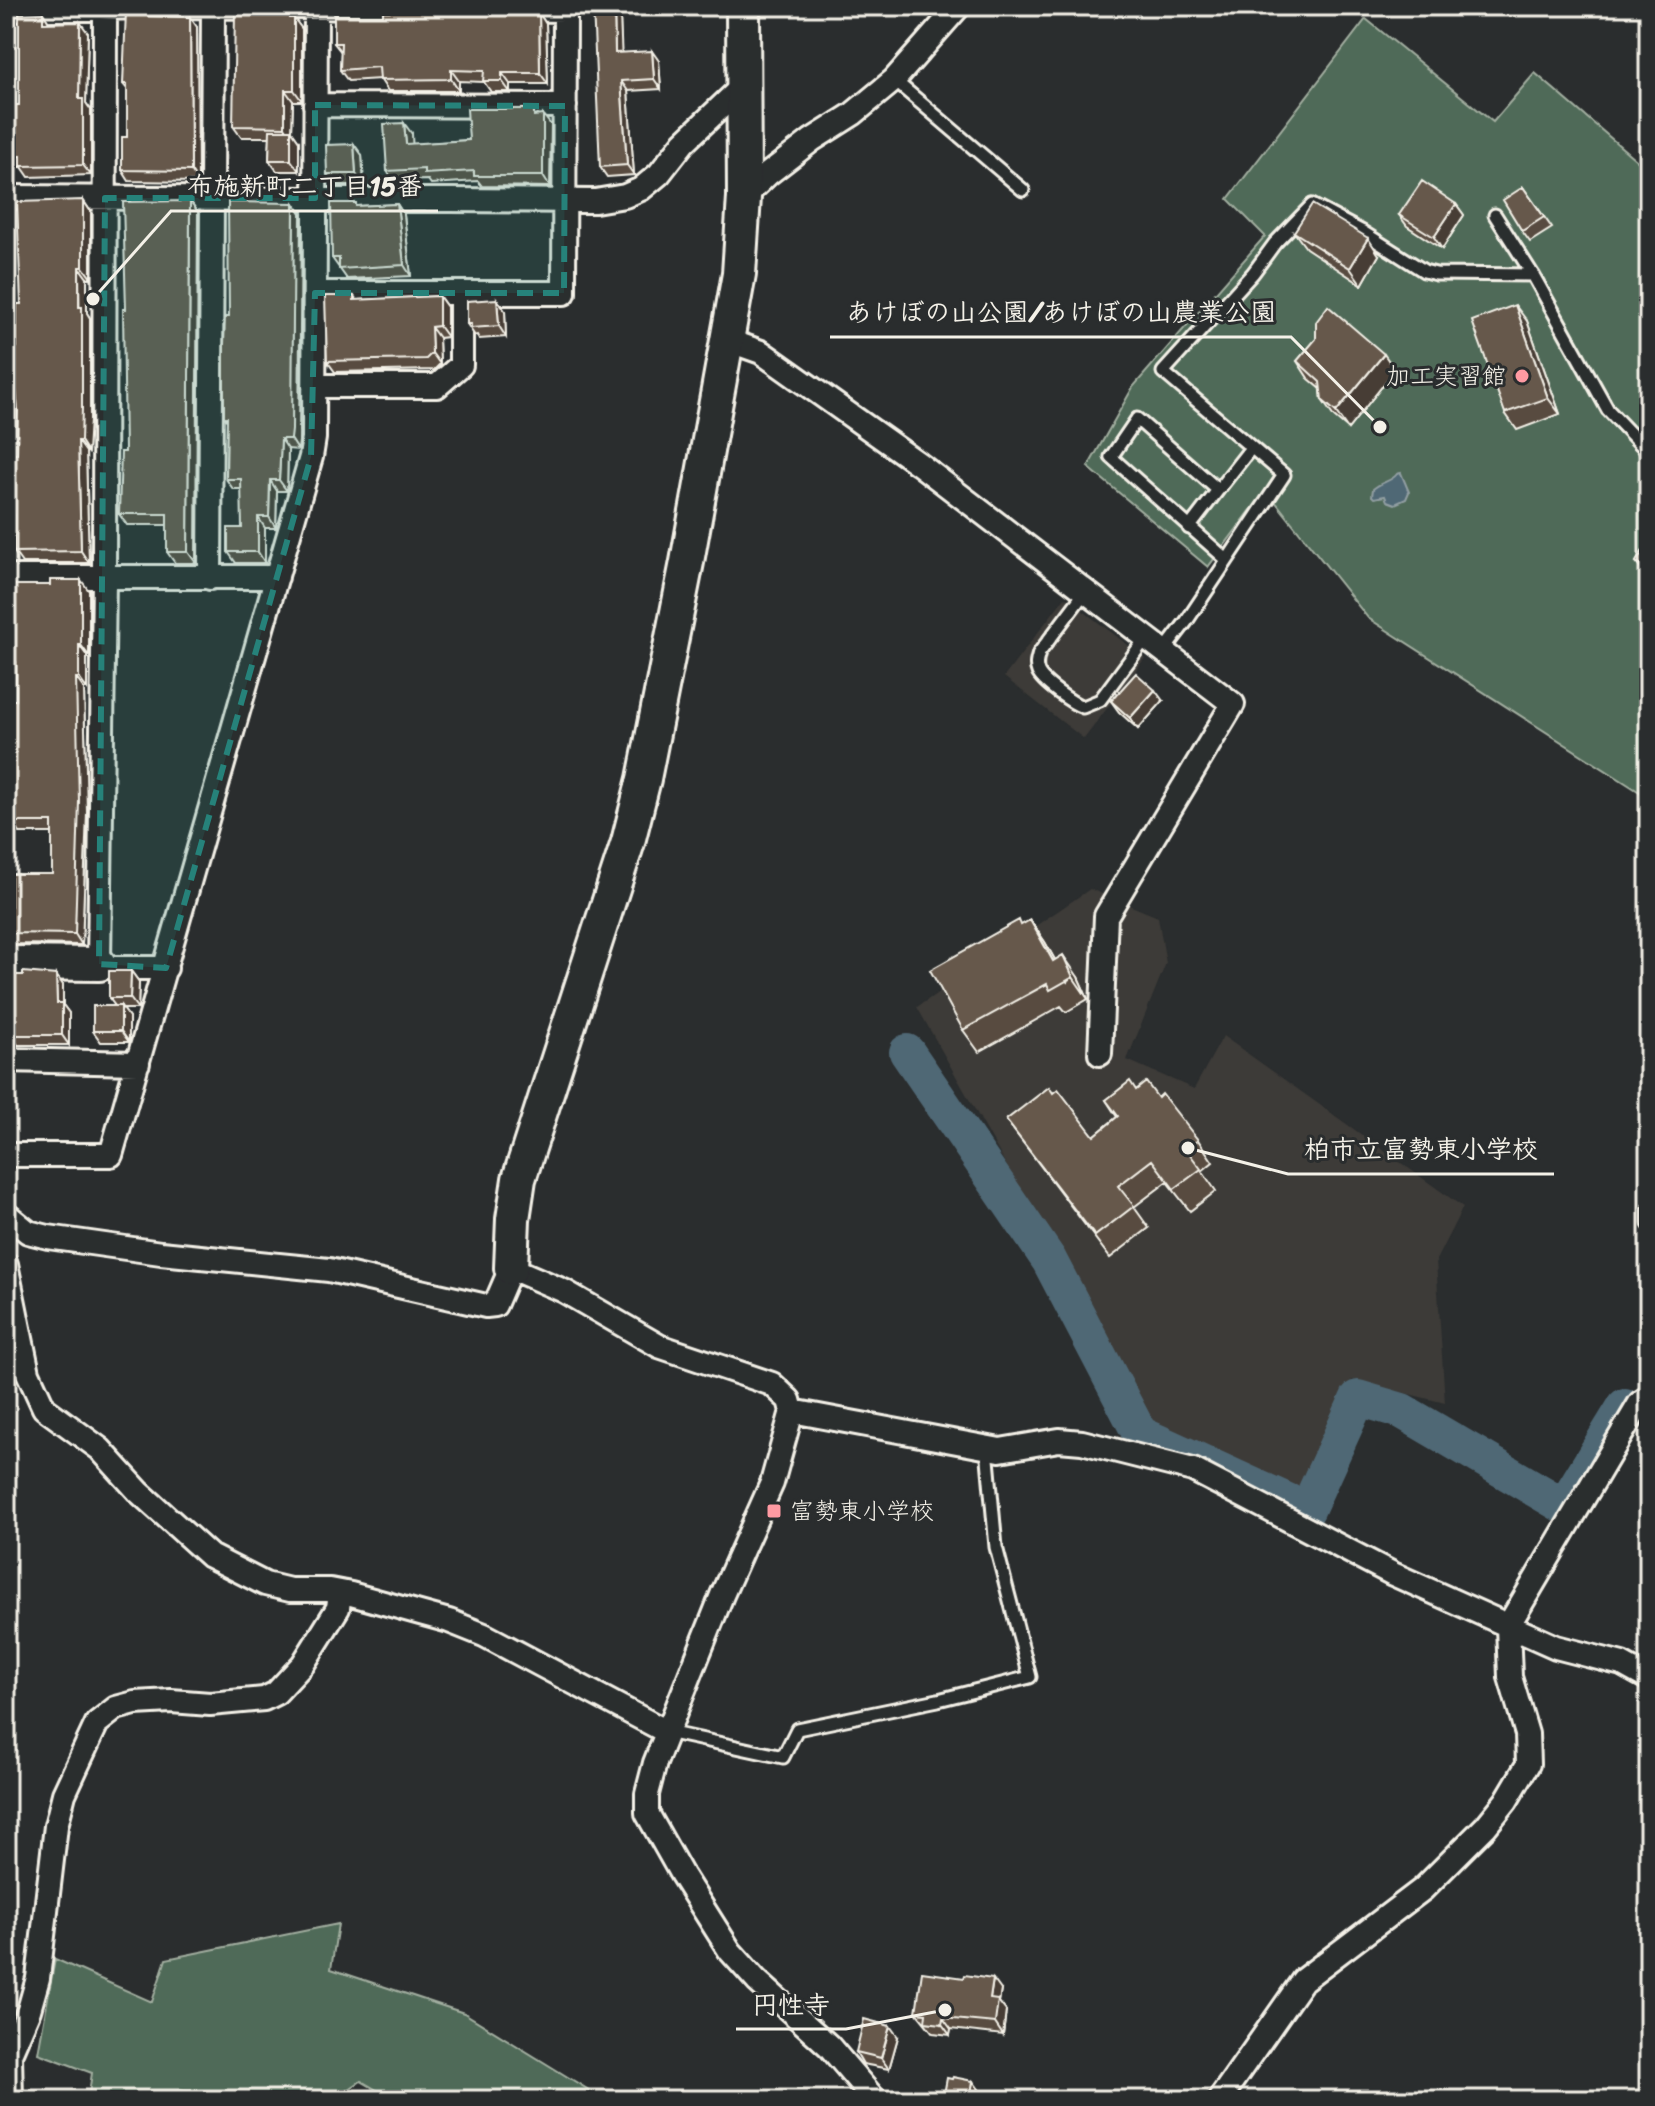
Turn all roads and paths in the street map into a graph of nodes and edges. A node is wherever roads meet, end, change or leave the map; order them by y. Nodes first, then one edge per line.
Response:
1 (743, 6) edge
2 (959, 6) edge
3 (199, 7) edge
4 (105, 8) junction
5 (316, 8) junction
6 (6, 10) edge
7 (894, 80) junction
8 (745, 84) junction
9 (315, 105) junction
10 (565, 106) junction
11 (1023, 190) dead end
12 (6, 197) edge
13 (744, 197) junction
14 (105, 198) junction
15 (211, 198) junction
16 (315, 198) junction
17 (565, 201) junction
18 (1495, 215) dead end
19 (1533, 275) junction
20 (315, 293) junction
21 (461, 293) junction
22 (727, 340) junction
23 (314, 386) junction
24 (1251, 448) junction
25 (1649, 453) edge
26 (1218, 490) junction
27 (1189, 528) junction
28 (1227, 560) junction
29 (6, 577) edge
30 (277, 577) junction
31 (104, 578) junction
32 (210, 578) junction
33 (1085, 592) junction
34 (1155, 645) junction
35 (6, 963) edge
36 (99, 964) junction
37 (166, 968) junction
38 (1100, 1054) dead end
39 (6, 1060) edge
40 (138, 1063) junction
41 (6, 1155) edge
42 (1649, 1210) edge
43 (6, 1214) edge
44 (1649, 1224) edge
45 (6, 1264) edge
46 (511, 1268) junction
47 (1649, 1397) edge
48 (792, 1411) junction
49 (987, 1448) junction
50 (340, 1592) junction
51 (1508, 1626) junction
52 (1649, 1679) edge
53 (667, 1732) junction
54 (8, 2054) edge
55 (11, 2100) edge
56 (875, 2100) edge
57 (1219, 2100) edge

1 - 8 street
2 - 7 street
3 - 4 street
3 - 5 street
3 - 15 street
4 - 6 street
4 - 14 street
5 - 9 street
5 - 10 street
7 - 11 lane
7 - 13 street
8 - 13 street
8 - 17 street
9 - 10 street
9 - 16 street
10 - 17 street
12 - 14 street
13 - 22 street
14 - 15 street
14 - 31 street
15 - 16 street
15 - 32 street
16 - 17 street
16 - 20 street
17 - 21 street
18 - 19 lane
19 - 24 lane
19 - 25 lane
20 - 21 street
20 - 23 street
21 - 23 street
22 - 33 street
22 - 46 street
23 - 30 street
24 - 26 lane
24 - 28 lane
26 - 27 lane
26 - 27 lane
27 - 28 lane
28 - 34 lane
29 - 31 street
30 - 32 street
30 - 37 street
31 - 32 street
31 - 36 street
33 - 34 street
33 - 34 lane
34 - 38 street
35 - 36 street
36 - 37 street
37 - 40 street
39 - 40 street
40 - 41 street
42 - 44 lane
43 - 46 street
45 - 50 street
46 - 48 street
47 - 51 street
48 - 49 street
48 - 53 street
49 - 51 street
49 - 53 lane
50 - 53 street
50 - 54 street
51 - 52 street
51 - 57 street
53 - 56 street
54 - 55 street

